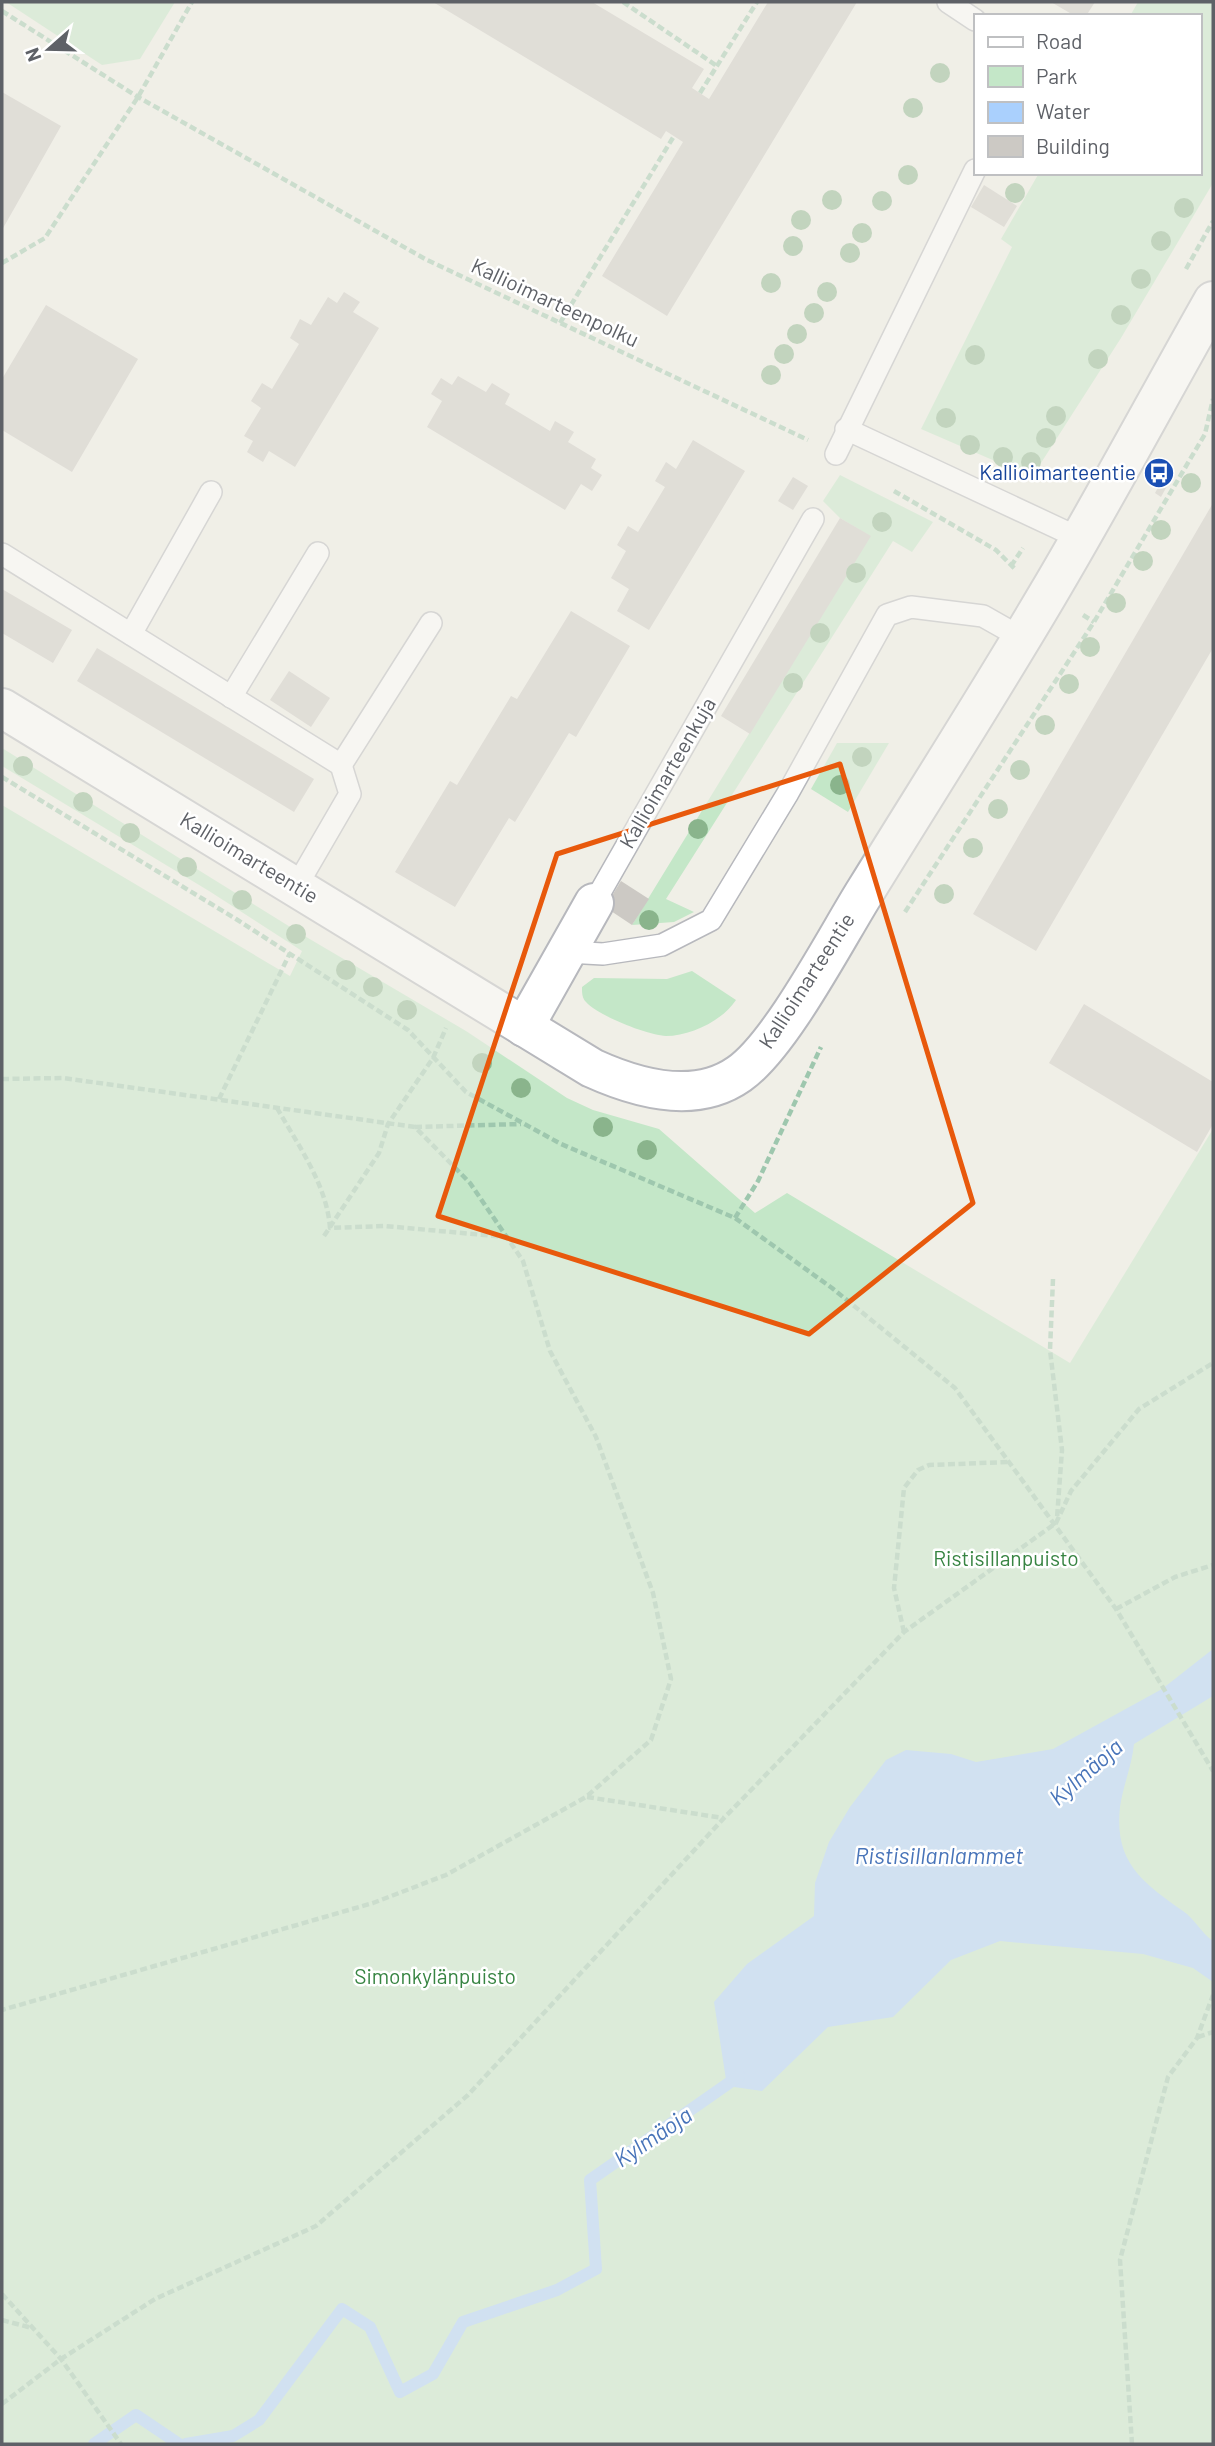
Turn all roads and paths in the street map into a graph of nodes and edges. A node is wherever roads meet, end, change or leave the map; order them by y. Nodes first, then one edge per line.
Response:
1 (192, 2) edge
2 (623, 2) edge
3 (757, 2) edge
4 (948, 2) edge
5 (2, 11) edge
6 (974, 19) edge
7 (718, 66) junction
8 (700, 93) dead end
9 (138, 97) junction
10 (674, 136) dead end
11 (974, 172) edge
12 (2, 263) edge
13 (1213, 301) edge
14 (560, 323) junction
15 (1213, 399) edge
16 (1212, 411) edge
17 (846, 429) junction
18 (836, 454) joint
19 (887, 486) dead end
20 (211, 492) dead end
21 (813, 519) dead end
22 (1080, 538) junction
23 (318, 553) dead end
24 (2, 554) edge
25 (1049, 592) junction
26 (1094, 622) junction
27 (431, 623) dead end
28 (131, 634) junction
29 (1022, 638) junction
30 (231, 696) junction
31 (2, 709) edge
32 (341, 765) junction
33 (2, 777) edge
34 (296, 887) junction
35 (594, 902) joint
36 (898, 922) dead end
37 (567, 952) junction
38 (290, 954) junction
39 (450, 1018) dead end
40 (524, 1027) junction
41 (826, 1037) dead end
42 (433, 1058) junction
43 (2, 1079) edge
44 (219, 1099) junction
45 (277, 1108) junction
46 (387, 1124) junction
47 (522, 1124) junction
48 (415, 1127) junction
49 (735, 1218) junction
50 (330, 1228) junction
51 (324, 1236) dead end
52 (507, 1237) junction
53 (1053, 1279) dead end
54 (1213, 1363) edge
55 (1010, 1462) junction
56 (1056, 1523) junction
57 (1213, 1565) edge
58 (1116, 1609) junction
59 (904, 1632) junction
60 (1213, 1771) edge
61 (586, 1797) junction
62 (724, 1818) junction
63 (1213, 1995) edge
64 (2, 2010) edge
65 (1213, 2032) edge
66 (1197, 2038) junction
67 (2, 2294) edge
68 (2, 2320) edge
69 (33, 2329) junction
70 (61, 2359) junction
71 (2, 2404) edge
72 (121, 2444) edge
73 (1132, 2444) edge

1 - 9 path
2 - 7 path
3 - 7 path
4 - 6 lane
5 - 9 path, Kallioimarteenpolku
7 - 8 path
9 - 12 path
9 - 14 path, Kallioimarteenpolku
10 - 14 path
11 - 17 lane
13 - 22 street, Kallioimarteentie
14 - 18 path, Kallioimarteenpolku
15 - 16 path
16 - 26 path
17 - 18 lane
17 - 22 lane
19 - 25 path
20 - 28 lane
21 - 35 lane, Kallioimarteenkuja
22 - 25 street, Kallioimarteentie
23 - 30 lane
24 - 28 lane
25 - 26 path
25 - 29 street, Kallioimarteentie
26 - 36 path
27 - 32 lane
28 - 30 lane
29 - 37 lane
29 - 40 street, Kallioimarteentie
30 - 32 lane
31 - 34 street, Kallioimarteentie
32 - 34 lane
33 - 38 path
34 - 40 street, Kallioimarteentie
35 - 37 street, Kallioimarteenkuja
37 - 40 street, Kallioimarteenkuja
38 - 42 path
38 - 44 path
39 - 42 path
41 - 49 path
42 - 46 path
42 - 47 path
43 - 44 path
44 - 45 path
45 - 46 path
45 - 50 path
46 - 48 path
46 - 50 path
47 - 48 path
47 - 49 path
48 - 52 path
49 - 55 path
50 - 51 path
50 - 52 path
52 - 61 path
53 - 56 path
54 - 56 path
55 - 56 path
55 - 59 path
56 - 58 path
56 - 59 path
57 - 58 path
58 - 60 path
59 - 62 path
61 - 62 path
61 - 64 path
62 - 70 path
63 - 66 path
65 - 66 path
66 - 73 path
67 - 69 path
68 - 69 path
69 - 70 path
70 - 71 path
70 - 72 path

